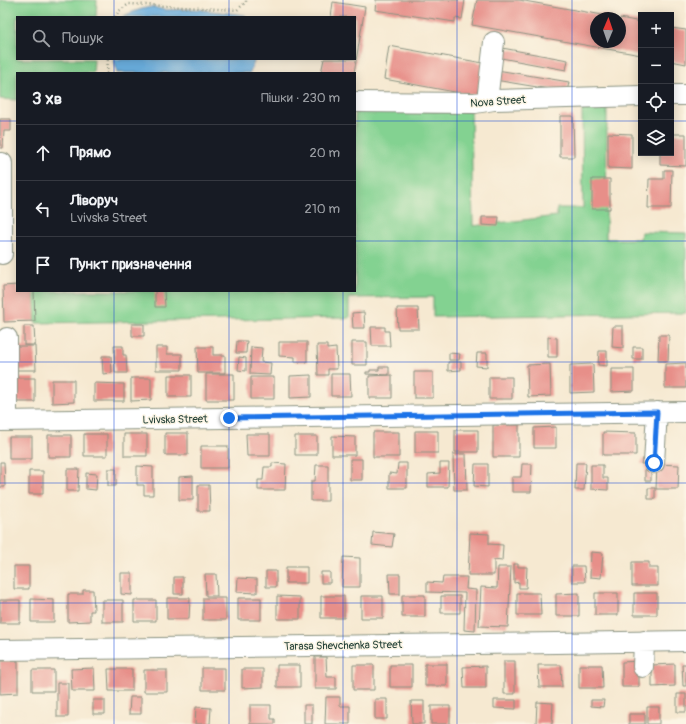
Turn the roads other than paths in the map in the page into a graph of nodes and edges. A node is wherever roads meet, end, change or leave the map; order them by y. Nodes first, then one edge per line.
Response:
1 (494, 42) dead end
2 (674, 95) edge
3 (686, 95) edge
4 (638, 96) edge
5 (487, 101) junction
6 (356, 102) edge
7 (0, 163) edge
8 (2, 254) dead end
9 (7, 338) dead end
10 (657, 412) junction
11 (686, 412) edge
12 (4, 421) edge
13 (654, 463) dead end
14 (686, 640) edge
15 (644, 641) junction
16 (0, 650) edge
17 (643, 667) dead end

1 - 5 street
2 - 3 street
4 - 5 street, Nova Street
5 - 6 street, Nova Street
7 - 8 street
9 - 12 street
10 - 11 street, Lvivska Street
10 - 12 street, Lvivska Street
10 - 13 street
14 - 15 street, Tarasa Shevchenka Street
15 - 16 street, Tarasa Shevchenka Street
15 - 17 street

